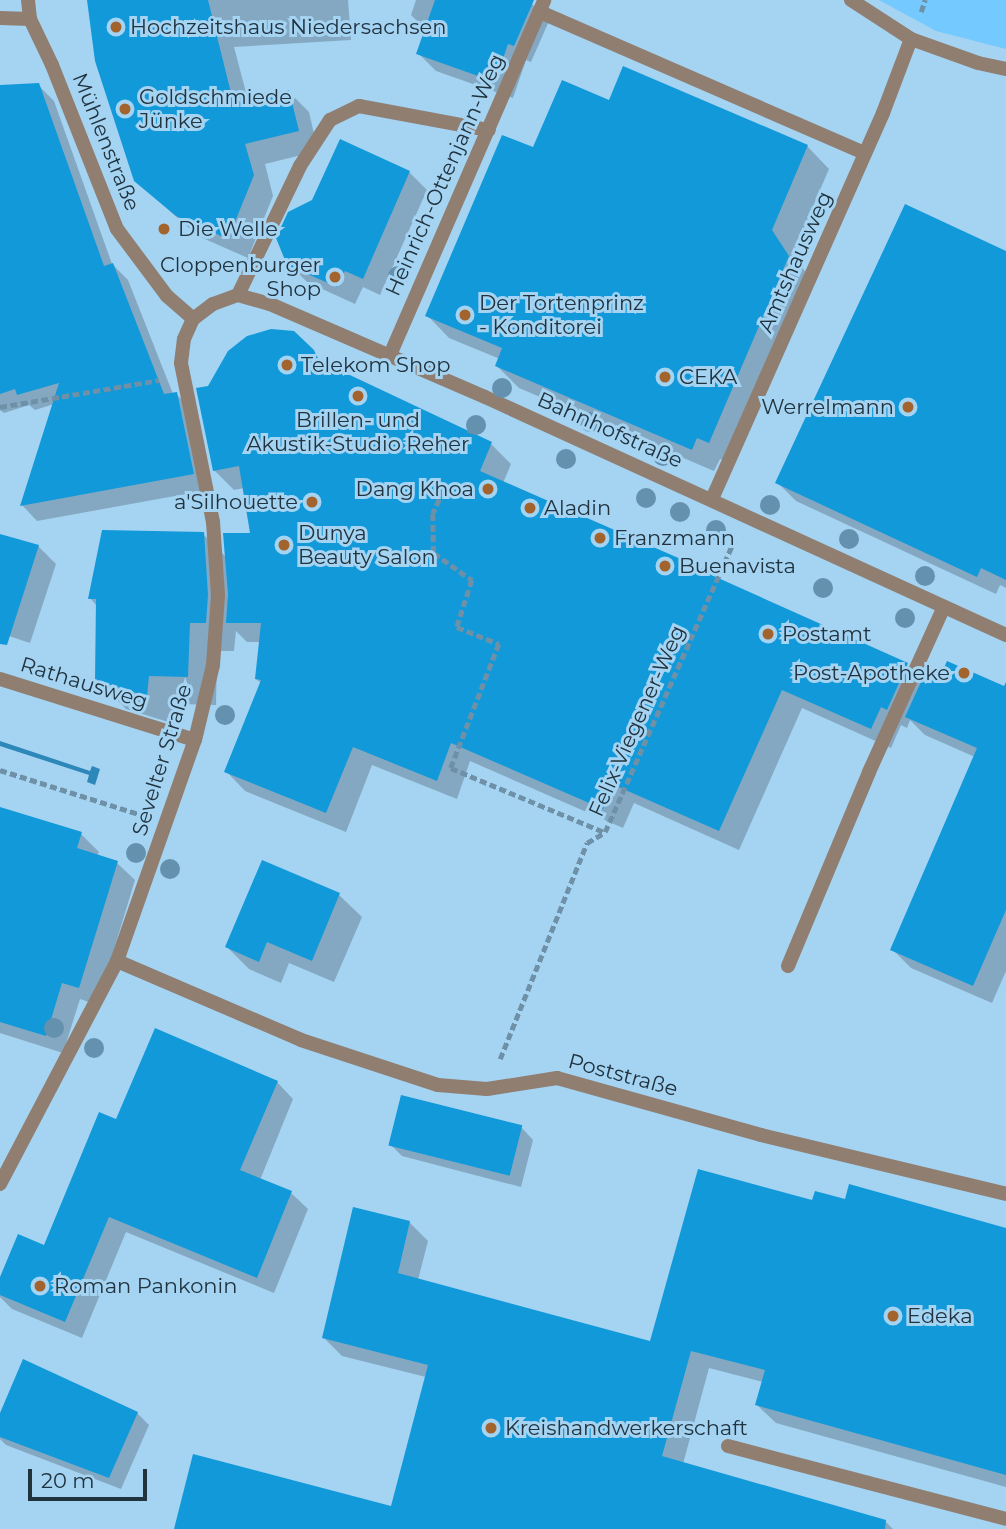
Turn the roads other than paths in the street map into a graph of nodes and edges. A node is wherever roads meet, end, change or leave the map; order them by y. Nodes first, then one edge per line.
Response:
1 (28, 0) edge
2 (851, 0) edge
3 (542, 6) edge
4 (0, 18) edge
5 (30, 19) junction
6 (911, 39) junction
7 (1006, 69) edge
8 (489, 130) junction
9 (865, 153) junction
10 (238, 295) junction
11 (193, 319) junction
12 (390, 355) junction
13 (712, 499) junction
14 (944, 607) junction
15 (1006, 635) edge
16 (0, 679) edge
17 (195, 740) junction
18 (117, 961) junction
19 (788, 966) dead end
20 (0, 1184) edge
21 (1006, 1194) edge
22 (728, 1446) dead end
23 (1006, 1519) edge

1 - 5 street, Mühlenstraße
2 - 6 street
3 - 8 street, Heinrich-Ottenjann-Weg
3 - 9 street
4 - 5 street
5 - 11 street, Mühlenstraße
6 - 7 street
6 - 9 street, Amtshausweg
8 - 10 street
8 - 12 street, Heinrich-Ottenjann-Weg
9 - 13 street, Amtshausweg
10 - 11 street
10 - 12 street, Bahnhofstraße
11 - 17 street, Sevelter Straße
12 - 13 street, Bahnhofstraße
13 - 14 street, Bahnhofstraße
14 - 15 street, Bahnhofstraße
14 - 19 street
16 - 17 street, Rathausweg
17 - 18 street, Sevelter Straße
18 - 20 street, Sevelter Straße
18 - 21 street, Poststraße
22 - 23 street

